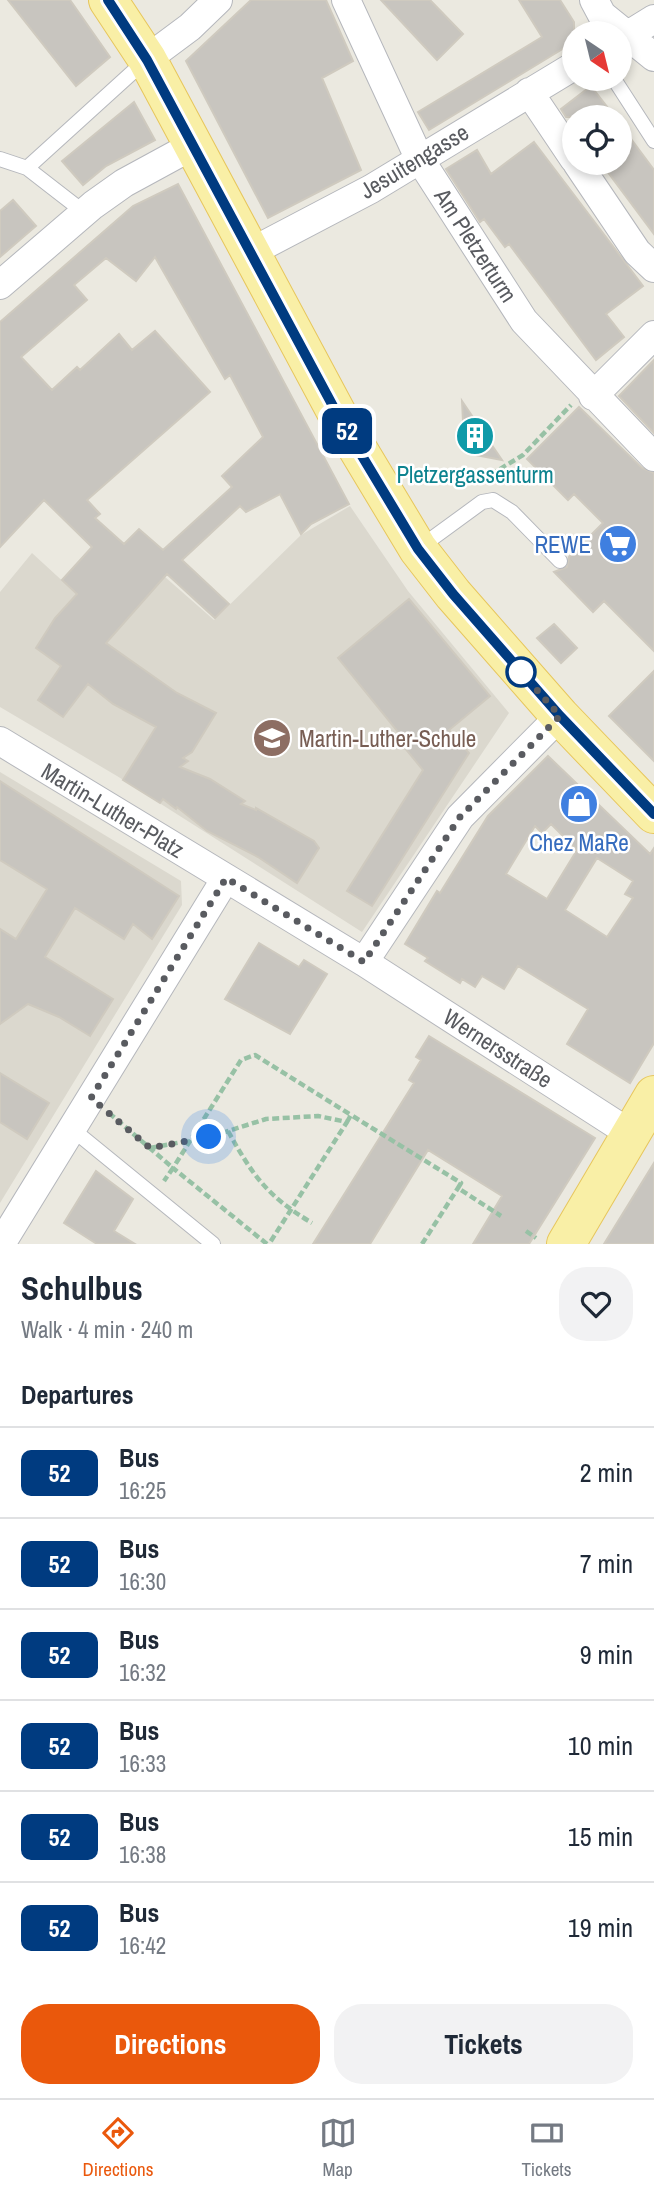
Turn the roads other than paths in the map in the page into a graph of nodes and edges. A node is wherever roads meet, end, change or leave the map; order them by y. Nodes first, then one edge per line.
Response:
1 (108, 0) edge
2 (218, 0) edge
3 (346, 0) edge
4 (594, 0) edge
5 (654, 19) edge
6 (608, 21) edge
7 (632, 32) edge
8 (632, 42) edge
9 (654, 57) edge
10 (147, 60) junction
11 (562, 73) edge
12 (622, 91) edge
13 (529, 92) junction
14 (654, 141) edge
15 (562, 142) edge
16 (192, 146) junction
17 (419, 158) junction
18 (0, 159) edge
19 (27, 168) junction
20 (584, 175) edge
21 (85, 213) junction
22 (251, 252) junction
23 (654, 268) edge
24 (0, 285) edge
25 (654, 335) edge
26 (590, 393) junction
27 (654, 457) edge
28 (418, 549) junction
29 (560, 561) dead end
30 (560, 716) junction
31 (0, 741) edge
32 (654, 814) edge
33 (226, 878) junction
34 (364, 962) junction
35 (654, 1095) edge
36 (72, 1129) junction
37 (631, 1134) junction
38 (1, 1244) edge
39 (213, 1244) edge
40 (566, 1244) edge

1 - 10 main road
2 - 10 street
3 - 17 street, Am Pletzerturm
4 - 6 street
5 - 7 street
8 - 9 street
10 - 16 main road
10 - 19 lane
11 - 13 street, Jesuitengasse
12 - 14 lane
13 - 15 street
13 - 17 street, Jesuitengasse
16 - 21 street
16 - 22 main road
17 - 22 street, Jesuitengasse
17 - 26 street, Am Pletzerturm
18 - 19 lane
19 - 21 lane
20 - 23 street
21 - 24 street
22 - 28 main road
25 - 26 street
26 - 27 street, Am Pletzerturm
28 - 29 lane
28 - 30 main road
30 - 32 main road
30 - 34 street
31 - 33 street, Martin-Luther-Platz
33 - 34 street, Wernersstraße
33 - 36 street
34 - 37 street, Wernersstraße
35 - 37 main road
36 - 38 street
36 - 39 lane
37 - 40 main road

